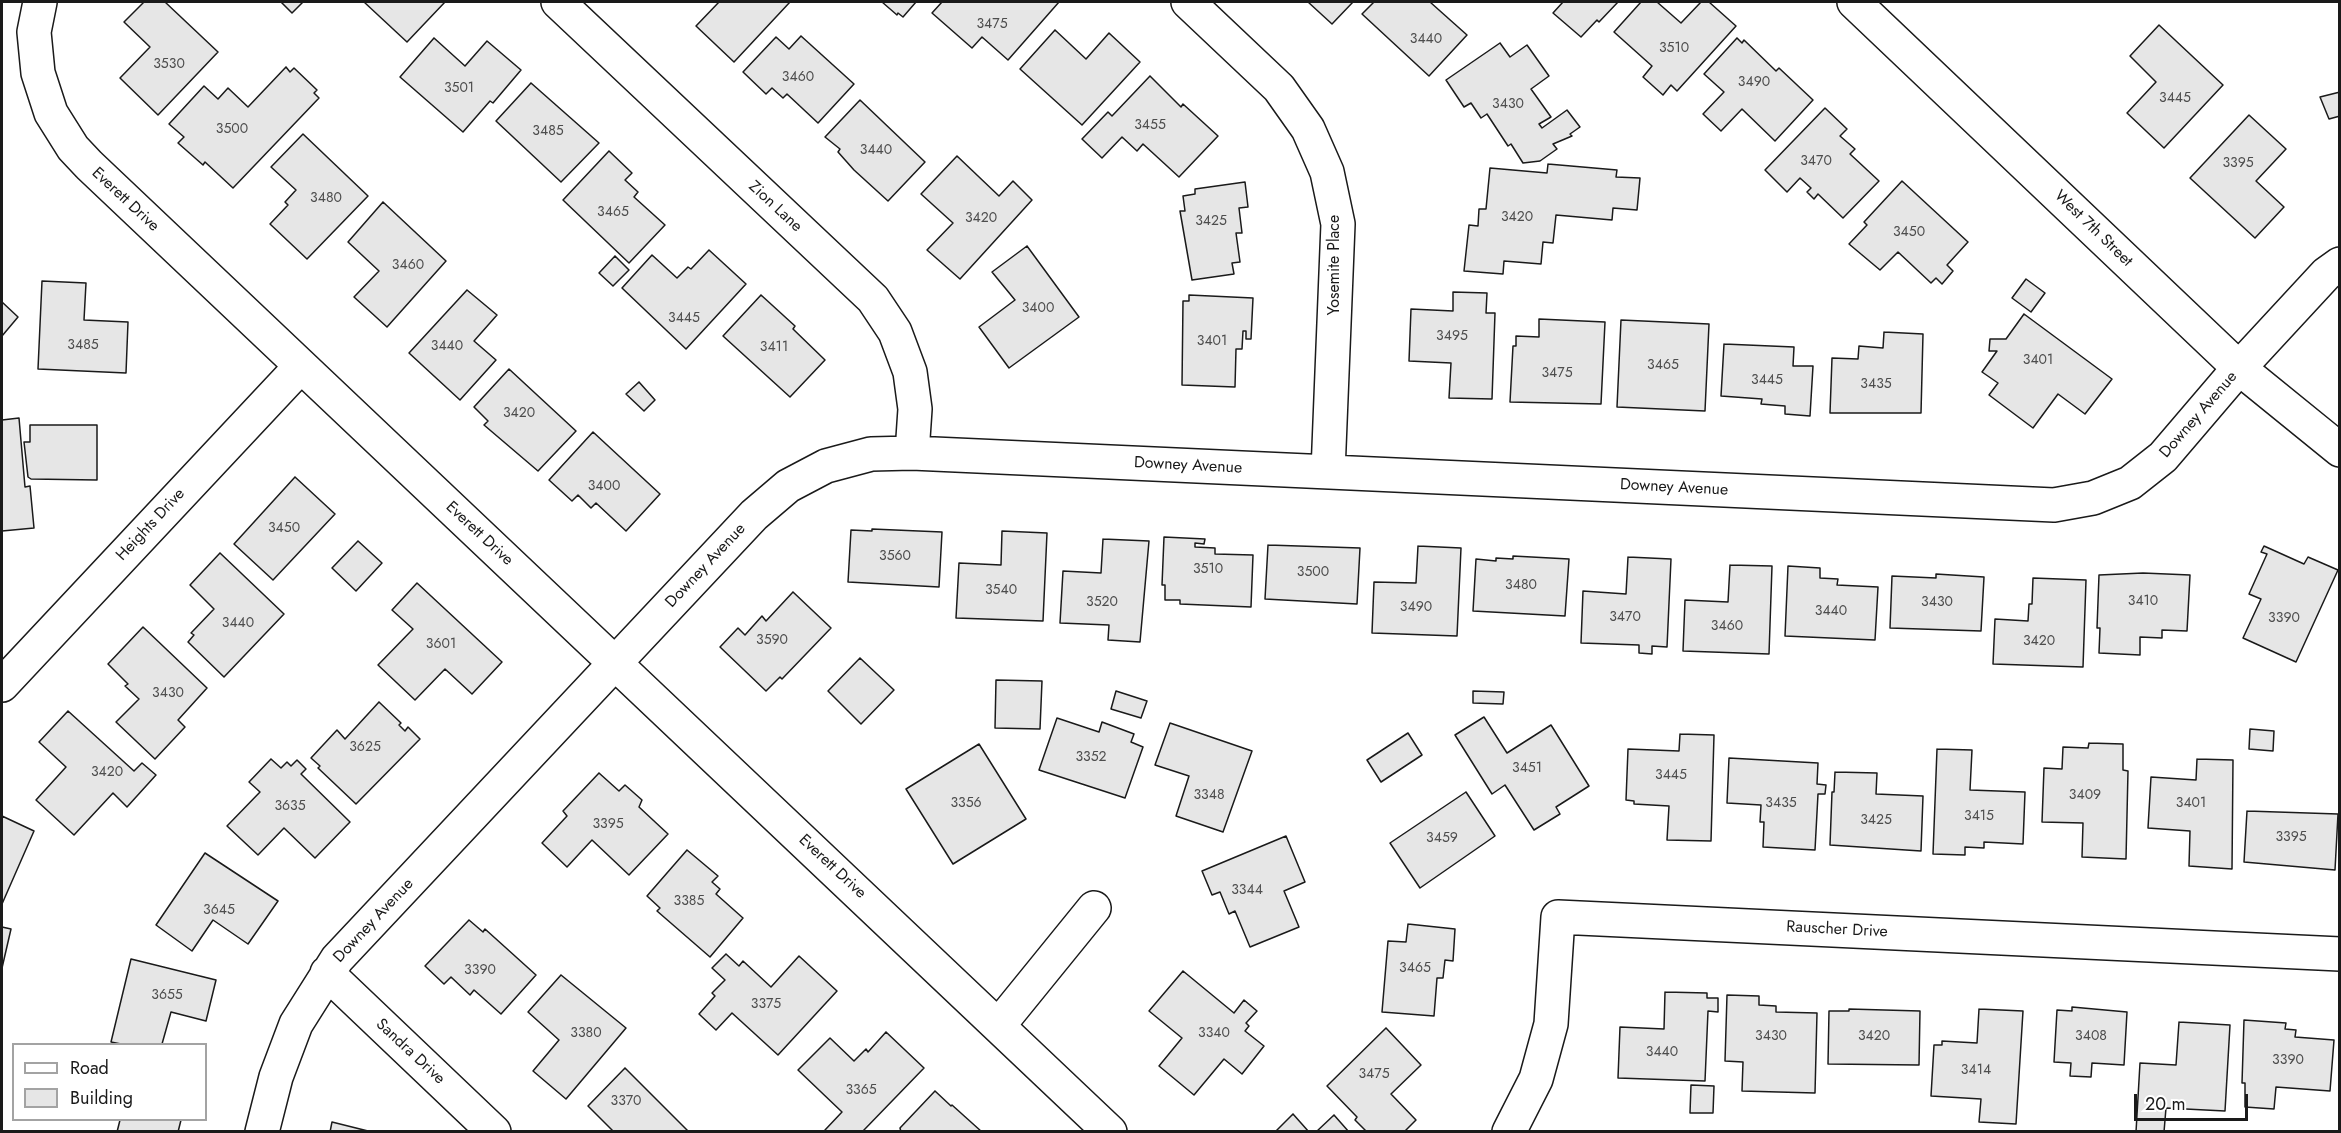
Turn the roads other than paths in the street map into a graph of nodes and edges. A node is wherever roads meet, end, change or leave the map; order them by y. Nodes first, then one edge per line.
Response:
1 (39, 2) edge
2 (558, 2) edge
3 (1188, 2) edge
4 (1854, 2) edge
5 (2340, 264) edge
6 (301, 366) junction
7 (2240, 368) junction
8 (2340, 450) edge
9 (912, 453) junction
10 (1328, 472) junction
11 (616, 662) junction
12 (2, 685) edge
13 (1095, 908) dead end
14 (2340, 954) edge
15 (327, 973) junction
16 (999, 1025) junction
17 (262, 1131) edge
18 (494, 1131) edge
19 (1110, 1131) edge
20 (1509, 1131) edge

1 - 6 street, Everett Drive
2 - 9 street, Zion Lane
3 - 10 street, Yosemite Place
4 - 7 street, West 7th Street
5 - 7 street, Downey Avenue
6 - 11 street, Everett Drive
6 - 12 street, Heights Drive
7 - 8 street, West 7th Street
7 - 10 street, Downey Avenue
9 - 10 street, Downey Avenue
9 - 11 street, Downey Avenue
11 - 15 street, Downey Avenue
11 - 16 street, Everett Drive
13 - 16 street
14 - 20 street, Rauscher Drive
15 - 17 street, Downey Avenue
15 - 18 street, Sandra Drive
16 - 19 street, Everett Drive

